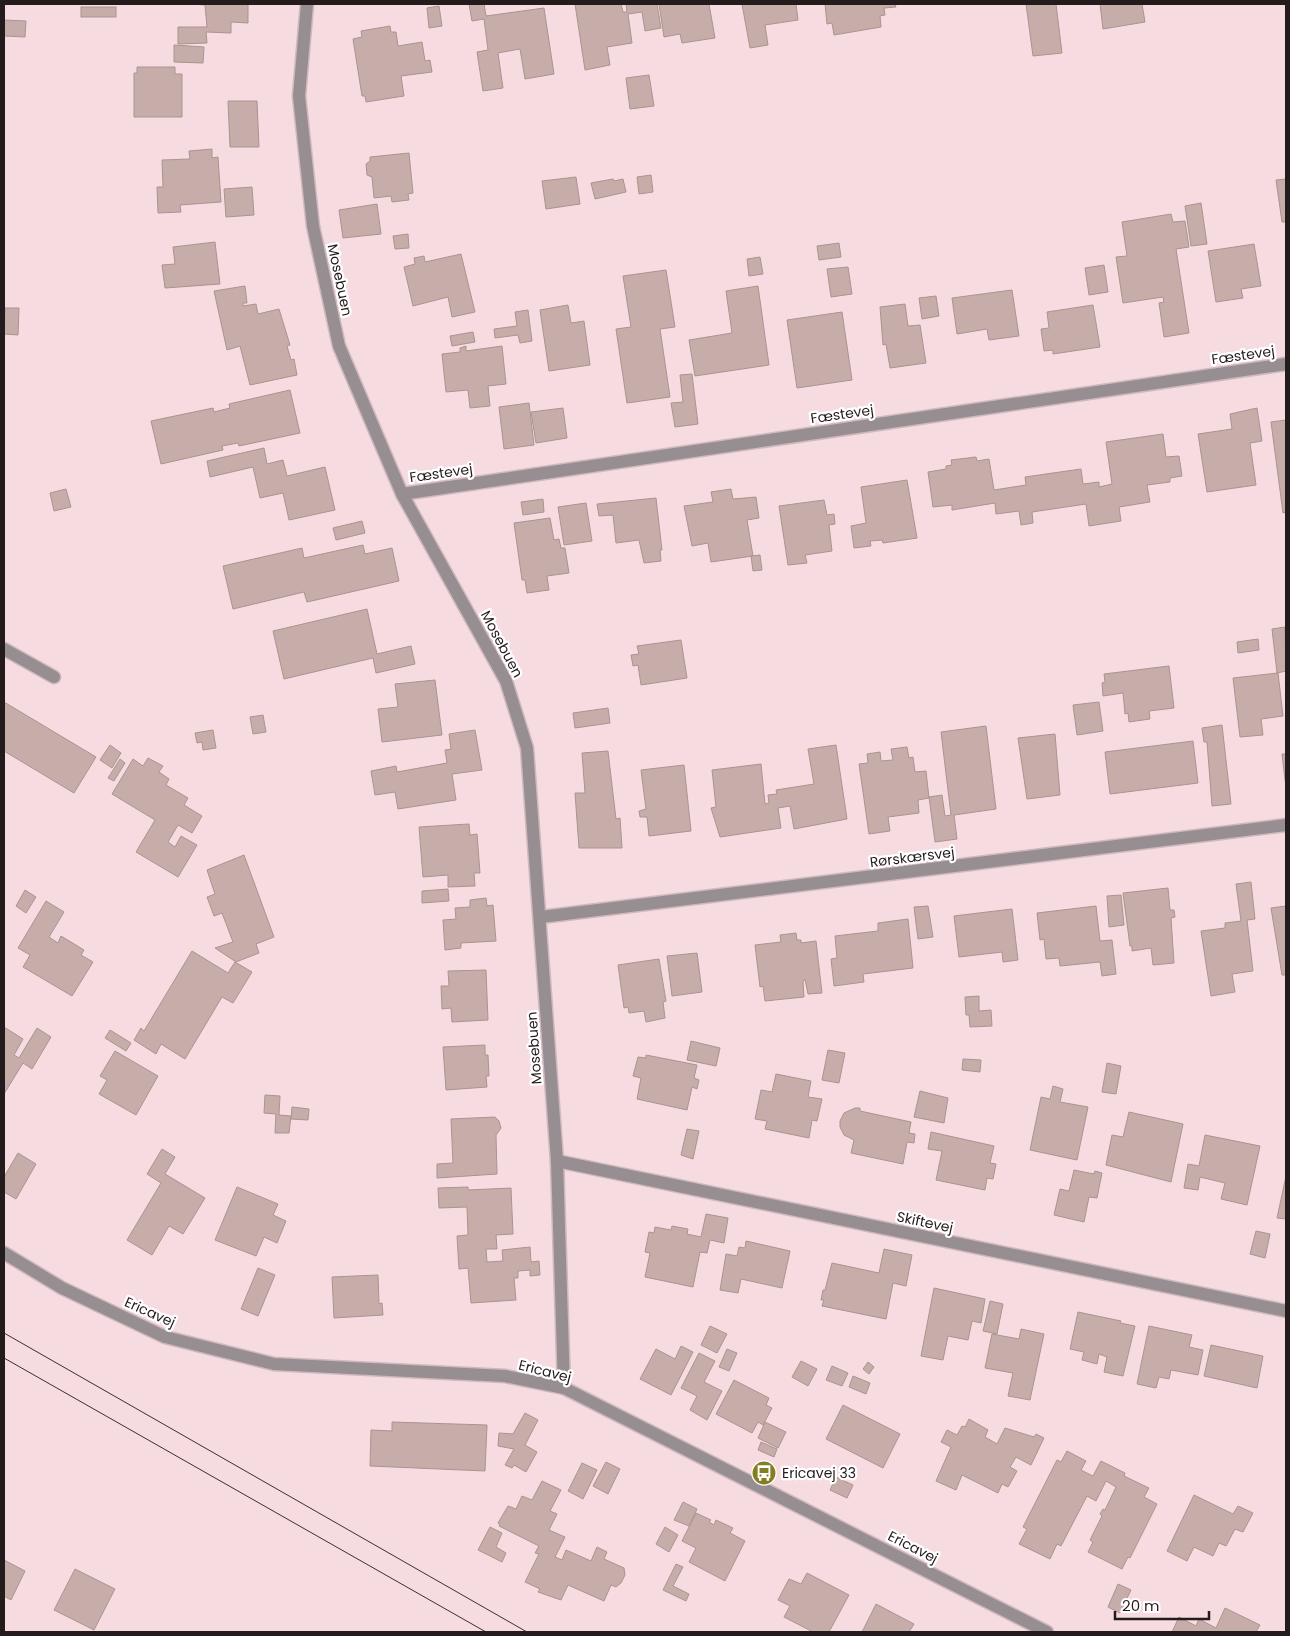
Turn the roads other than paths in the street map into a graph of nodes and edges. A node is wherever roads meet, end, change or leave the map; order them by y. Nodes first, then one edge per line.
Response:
1 (307, 4) edge
2 (1286, 364) edge
3 (402, 494) junction
4 (4, 649) edge
5 (54, 677) dead end
6 (1286, 826) edge
7 (541, 917) junction
8 (557, 1161) junction
9 (4, 1253) edge
10 (1286, 1311) edge
11 (564, 1388) junction
12 (1047, 1632) edge

1 - 3 street, Mosebuen
2 - 3 street, Fæstevej
3 - 7 street, Mosebuen
4 - 5 street
6 - 7 street, Rørskærsvej
7 - 8 street, Mosebuen
8 - 10 street, Skiftevej
8 - 11 street, Mosebuen
9 - 11 street, Ericavej
11 - 12 street, Ericavej

